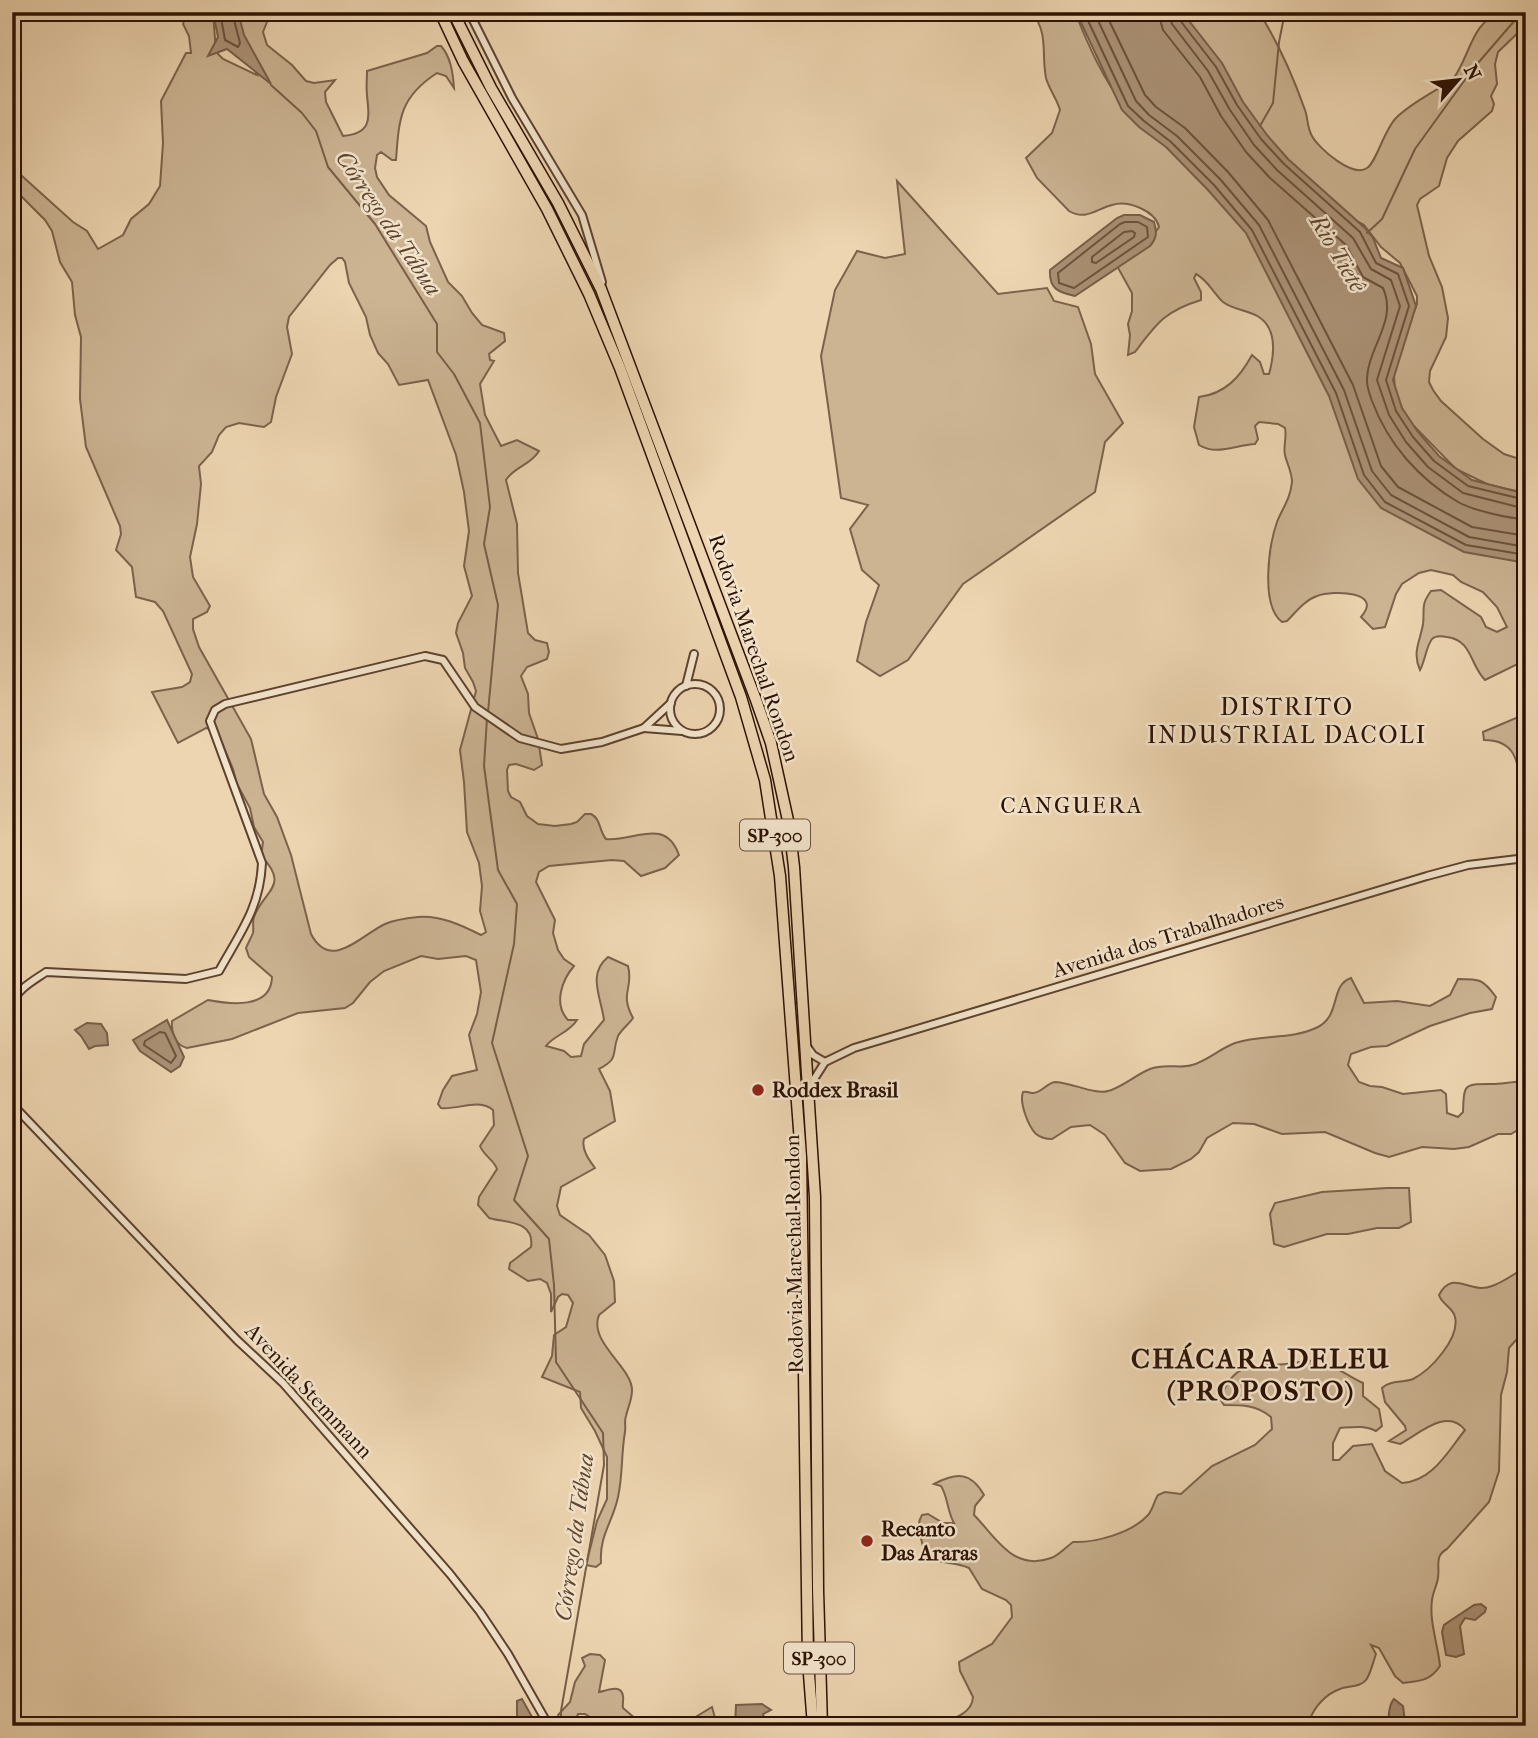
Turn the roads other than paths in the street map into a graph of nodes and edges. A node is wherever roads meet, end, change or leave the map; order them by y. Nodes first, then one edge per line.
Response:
1 (440, 12) edge
2 (453, 12) edge
3 (469, 12) edge
4 (618, 332) junction
5 (694, 653) dead end
6 (686, 686) junction
7 (671, 703) junction
8 (644, 728) junction
9 (682, 731) junction
10 (1526, 858) edge
11 (12, 1003) edge
12 (805, 1044) junction
13 (825, 1062) junction
14 (808, 1089) junction
15 (12, 1092) edge
16 (14, 1106) edge
17 (550, 1726) edge
18 (813, 1726) edge
19 (822, 1726) edge

1 - 18 highway, Rodovia Marechal Rondon / SP-300
2 - 4 highway, Rodovia Marechal Rondon / SP-300
3 - 4 street
4 - 12 highway, Rodovia Marechal Rondon / SP-300
5 - 6 street
6 - 7 street
6 - 9 street
7 - 8 street
7 - 9 street
8 - 9 street
8 - 11 street
10 - 13 street, Avenida dos Trabalhadores
12 - 13 street
12 - 14 highway, Rodovia Marechal Rondon / SP-300
13 - 14 street
14 - 19 highway, Rodovia Marechal Rondon / SP-300
15 - 16 street
16 - 17 street, Avenida Stemmann

